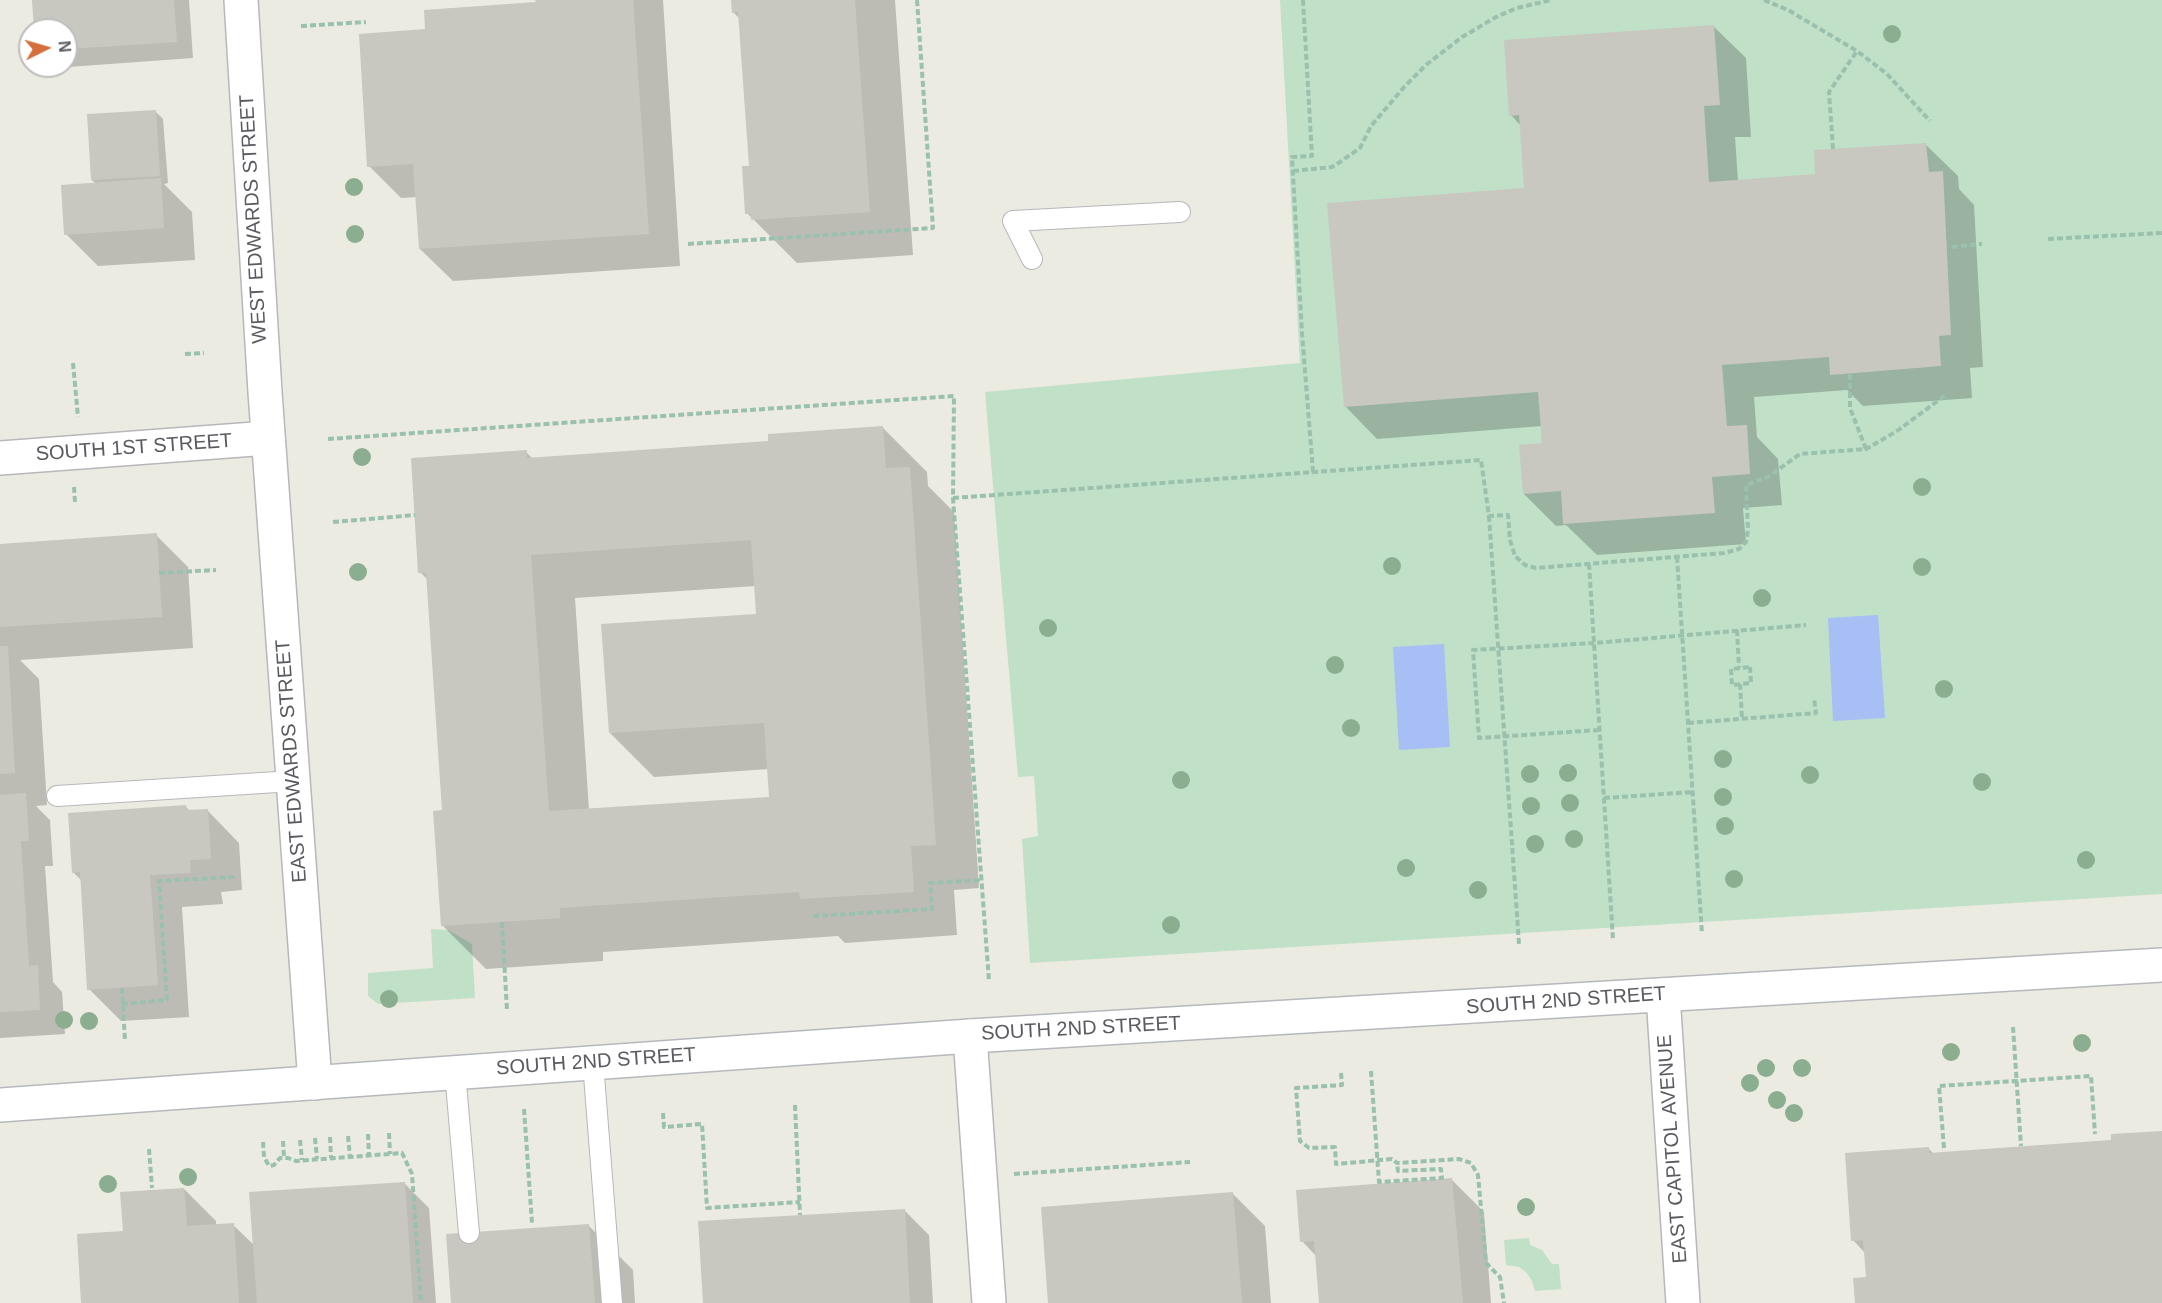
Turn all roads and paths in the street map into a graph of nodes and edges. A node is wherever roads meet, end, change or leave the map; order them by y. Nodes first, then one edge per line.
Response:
1 (241, 0) edge
2 (917, 0) edge
3 (1303, 0) edge
4 (1551, 0) edge
5 (1764, 0) edge
6 (366, 22) dead end
7 (301, 26) dead end
8 (1857, 51) junction
9 (1930, 121) dead end
10 (1833, 149) dead end
11 (1293, 171) junction
12 (1180, 212) dead end
13 (2162, 233) edge
14 (2048, 239) dead end
15 (688, 244) dead end
16 (1982, 244) dead end
17 (1952, 247) dead end
18 (1032, 259) dead end
19 (204, 353) dead end
20 (185, 354) dead end
21 (73, 363) dead end
22 (1850, 374) dead end
23 (1947, 394) dead end
24 (78, 424) dead end
25 (268, 438) junction
26 (328, 439) dead end
27 (1866, 449) junction
28 (0, 458) edge
29 (1313, 472) junction
30 (953, 498) junction
31 (415, 515) dead end
32 (1489, 516) junction
33 (333, 522) dead end
34 (1677, 557) junction
35 (1589, 564) junction
36 (216, 570) dead end
37 (159, 573) dead end
38 (1806, 625) dead end
39 (1737, 630) junction
40 (1682, 636) junction
41 (1594, 643) junction
42 (1499, 648) junction
43 (1739, 668) junction
44 (1740, 684) junction
45 (1814, 698) dead end
46 (1742, 718) junction
47 (1688, 723) junction
48 (1599, 730) junction
49 (1505, 736) junction
50 (293, 781) junction
51 (1693, 792) junction
52 (57, 796) dead end
53 (1604, 798) junction
54 (235, 876) dead end
55 (983, 880) junction
56 (813, 916) dead end
57 (502, 922) dead end
58 (1702, 934) dead end
59 (1613, 940) dead end
60 (1520, 944) dead end
61 (2162, 965) edge
62 (989, 981) dead end
63 (122, 988) dead end
64 (1663, 995) junction
65 (122, 1004) junction
66 (507, 1010) dead end
67 (2013, 1027) dead end
68 (970, 1036) junction
69 (125, 1041) dead end
70 (592, 1063) junction
71 (1371, 1071) dead end
72 (455, 1072) junction
73 (1341, 1073) dead end
74 (2017, 1081) junction
75 (315, 1083) junction
76 (0, 1105) edge
77 (795, 1105) dead end
78 (524, 1108) dead end
79 (663, 1113) dead end
80 (389, 1133) dead end
81 (368, 1134) dead end
82 (2095, 1134) dead end
83 (348, 1136) dead end
84 (330, 1137) dead end
85 (315, 1138) dead end
86 (300, 1140) dead end
87 (283, 1141) dead end
88 (263, 1142) dead end
89 (2020, 1146) dead end
90 (1944, 1148) dead end
91 (149, 1149) dead end
92 (390, 1154) junction
93 (369, 1156) junction
94 (350, 1157) junction
95 (284, 1158) junction
96 (332, 1158) junction
97 (302, 1160) junction
98 (317, 1160) junction
99 (1376, 1161) junction
100 (1190, 1162) dead end
101 (1397, 1163) junction
102 (1013, 1174) dead end
103 (152, 1188) dead end
104 (800, 1202) junction
105 (800, 1215) dead end
106 (532, 1223) dead end
107 (469, 1233) dead end
108 (421, 1303) edge
109 (612, 1303) edge
110 (989, 1303) edge
111 (1504, 1303) edge
112 (1683, 1303) edge

1 - 25 main road, WEST EDWARDS STREET
2 - 15 path
3 - 11 path
4 - 11 path
5 - 8 path
6 - 7 path
8 - 9 path
8 - 10 path
11 - 29 path
12 - 18 lane
13 - 14 path
16 - 17 path
19 - 20 path
21 - 24 path
22 - 27 path
23 - 27 path
25 - 28 main road, SOUTH 1ST STREET
25 - 50 main road, EAST EDWARDS STREET
26 - 30 path
27 - 34 path
29 - 30 path
29 - 32 path
30 - 55 path
31 - 33 path
32 - 35 path
32 - 42 path
34 - 35 path
34 - 40 path
35 - 41 path
36 - 37 path
38 - 39 path
39 - 40 path
39 - 43 path
40 - 41 path
40 - 47 path
41 - 42 path
41 - 48 path
42 - 49 path
42 - 49 path
43 - 44 path
43 - 44 path
44 - 46 path
45 - 46 path
46 - 47 path
47 - 51 path
48 - 49 path
48 - 53 path
49 - 60 path
50 - 52 lane
50 - 75 main road, EAST EDWARDS STREET
51 - 53 path
51 - 58 path
53 - 59 path
54 - 65 path
55 - 56 path
55 - 62 path
57 - 66 path
61 - 64 main road, SOUTH 2ND STREET
63 - 65 path
64 - 68 main road, SOUTH 2ND STREET
64 - 112 main road, EAST CAPITOL AVENUE
65 - 69 path
67 - 74 path
68 - 70 main road, SOUTH 2ND STREET
68 - 110 main road
70 - 72 main road, SOUTH 2ND STREET
70 - 109 lane
71 - 99 path
72 - 75 main road, SOUTH 2ND STREET
72 - 107 lane
73 - 99 path
74 - 82 path
74 - 89 path
74 - 90 path
75 - 76 main road, SOUTH 2ND STREET
77 - 104 path
78 - 106 path
79 - 104 path
80 - 92 path
81 - 93 path
83 - 94 path
84 - 96 path
85 - 98 path
86 - 97 path
87 - 95 path
88 - 95 path
91 - 103 path
92 - 93 path
92 - 108 path
93 - 94 path
94 - 96 path
95 - 97 path
96 - 98 path
97 - 98 path
99 - 101 path
99 - 101 path
100 - 102 path
101 - 111 path
104 - 105 path

